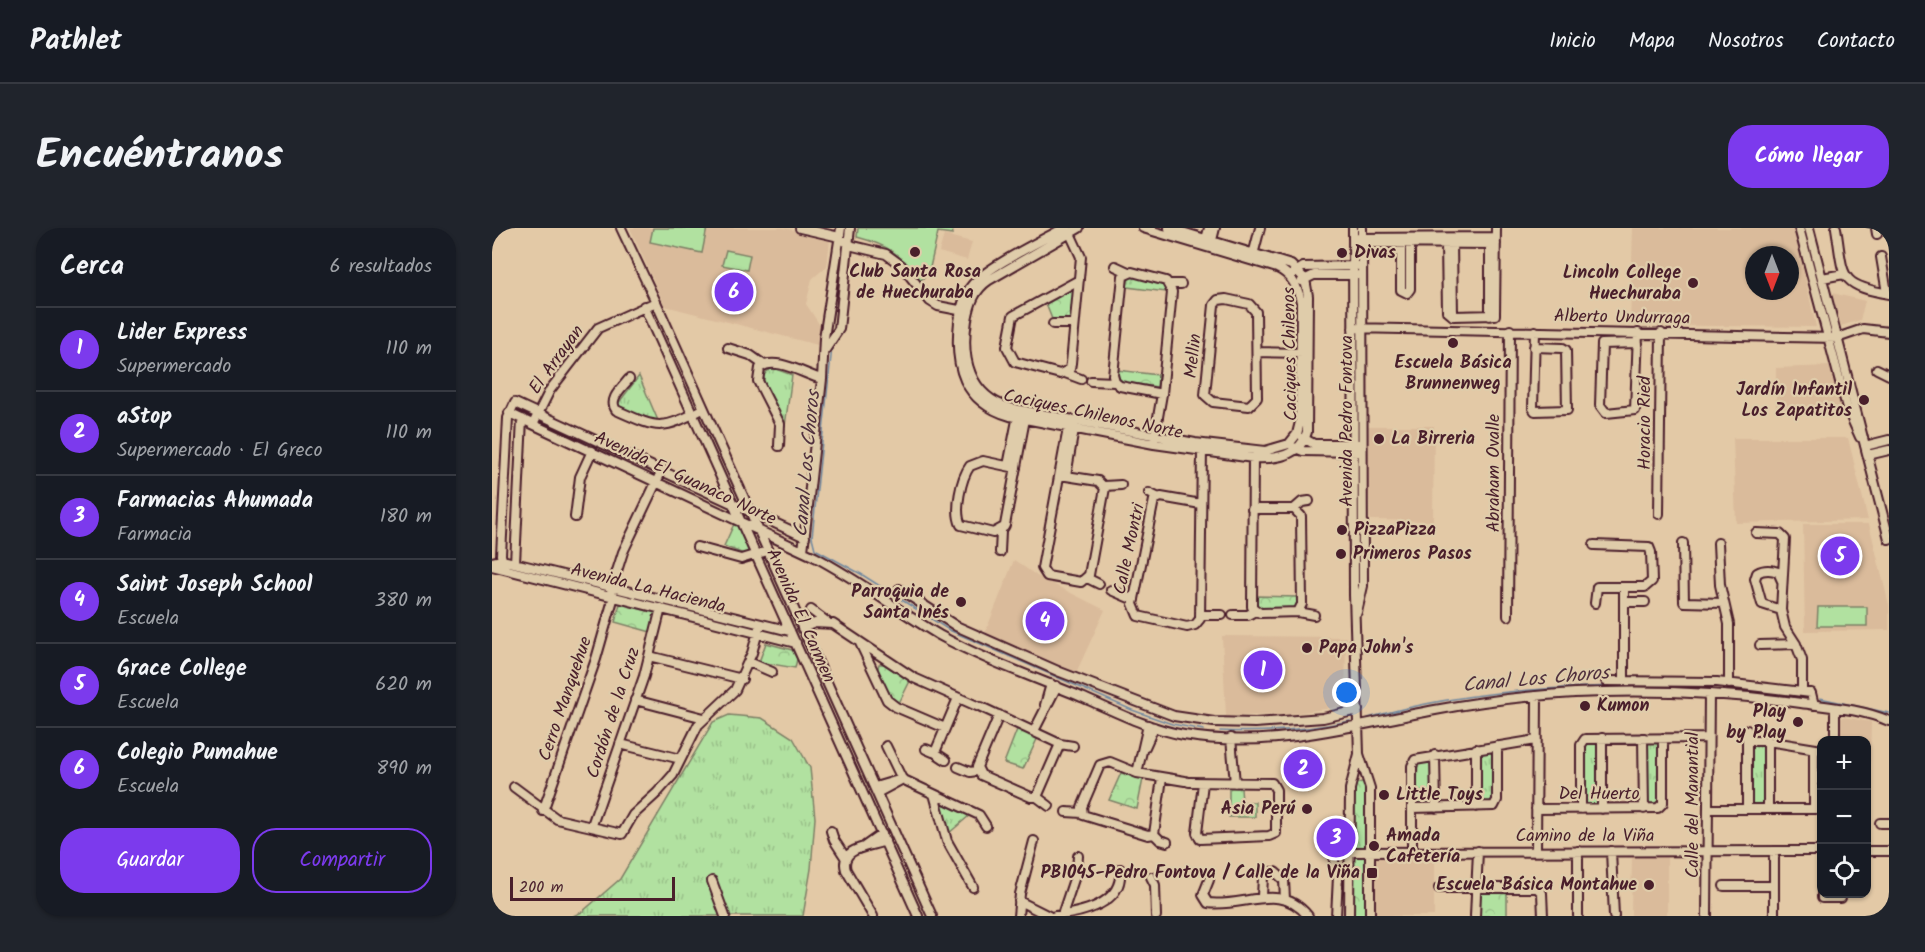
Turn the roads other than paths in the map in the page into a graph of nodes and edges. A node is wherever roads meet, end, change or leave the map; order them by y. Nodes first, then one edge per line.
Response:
1 (621, 228) edge
2 (800, 228) edge
3 (841, 228) edge
4 (850, 228) edge
5 (1079, 228) edge
6 (1143, 228) edge
7 (1169, 228) edge
8 (1209, 228) edge
9 (1215, 228) edge
10 (1260, 228) edge
11 (1353, 228) edge
12 (1799, 228) edge
13 (1809, 228) edge
14 (1836, 228) edge
15 (1067, 230) edge
16 (1362, 236) edge
17 (839, 238) junction
18 (1447, 238) edge
19 (1494, 238) edge
20 (1353, 241) junction
21 (1407, 241) junction
22 (1209, 243) junction
23 (848, 244) junction
24 (1252, 257) junction
25 (1881, 257) dead end
26 (1115, 266) dead end
27 (1298, 269) junction
28 (1357, 270) junction
29 (1128, 272) junction
30 (1844, 274) junction
31 (1289, 276) junction
32 (1822, 278) junction
33 (1305, 279) junction
34 (1079, 280) junction
35 (1170, 284) junction
36 (1181, 284) dead end
37 (1296, 285) junction
38 (1888, 294) edge
39 (1827, 298) junction
40 (1817, 300) junction
41 (656, 302) junction
42 (644, 306) junction
43 (965, 312) junction
44 (827, 319) junction
45 (839, 324) junction
46 (1053, 324) dead end
47 (1074, 324) junction
48 (1358, 328) junction
49 (1510, 330) junction
50 (1535, 331) junction
51 (1889, 332) edge
52 (1638, 333) junction
53 (1660, 333) junction
54 (1826, 336) junction
55 (1837, 338) junction
56 (1638, 343) junction
57 (1534, 347) junction
58 (728, 348) dead end
59 (825, 350) junction
60 (1257, 352) junction
61 (1304, 352) junction
62 (764, 365) junction
63 (1877, 369) dead end
64 (1065, 373) junction
65 (1889, 379) edge
66 (629, 380) dead end
67 (822, 380) junction
68 (1081, 380) dead end
69 (1091, 381) dead end
70 (1115, 382) junction
71 (1162, 394) junction
72 (703, 409) junction
73 (509, 413) junction
74 (538, 413) junction
75 (692, 414) junction
76 (1020, 416) junction
77 (522, 419) junction
78 (533, 424) junction
79 (1070, 426) junction
80 (1297, 434) junction
81 (1154, 440) junction
82 (1305, 440) junction
83 (1889, 440) edge
84 (1289, 444) junction
85 (779, 446) dead end
86 (1865, 446) junction
87 (1202, 448) junction
88 (1358, 448) junction
89 (1296, 449) junction
90 (1889, 450) edge
91 (592, 451) junction
92 (1253, 454) junction
93 (1868, 455) junction
94 (1012, 467) junction
95 (662, 470) junction
96 (1063, 475) junction
97 (656, 481) junction
98 (694, 484) junction
99 (1121, 485) dead end
100 (1104, 486) junction
101 (1149, 492) dead end
102 (688, 496) junction
103 (1157, 497) junction
104 (1309, 501) dead end
105 (732, 502) junction
106 (1201, 504) junction
107 (1252, 509) junction
108 (1294, 509) junction
109 (748, 510) junction
110 (1659, 514) dead end
111 (575, 517) dead end
112 (741, 520) junction
113 (758, 529) junction
114 (1001, 531) junction
115 (1756, 533) dead end
116 (1888, 534) edge
117 (805, 537) junction
118 (1683, 543) dead end
119 (1718, 543) dead end
120 (1594, 545) dead end
121 (697, 547) dead end
122 (767, 551) junction
123 (803, 551) junction
124 (1000, 552) dead end
125 (756, 556) junction
126 (502, 560) junction
127 (515, 563) junction
128 (492, 564) edge
129 (506, 569) junction
130 (562, 578) junction
131 (1087, 578) junction
132 (592, 581) junction
133 (1783, 583) junction
134 (1099, 584) dead end
135 (782, 585) junction
136 (612, 586) junction
137 (1624, 587) junction
138 (899, 589) dead end
139 (590, 590) junction
140 (771, 590) junction
141 (1111, 590) dead end
142 (612, 596) junction
143 (1134, 600) junction
144 (1624, 602) junction
145 (1645, 602) dead end
146 (1595, 603) dead end
147 (1724, 603) junction
148 (661, 608) junction
149 (811, 610) dead end
150 (1781, 610) junction
151 (1255, 611) junction
152 (1298, 612) junction
153 (1201, 615) junction
154 (1222, 615) dead end
155 (1233, 615) dead end
156 (1314, 615) dead end
157 (1508, 616) dead end
158 (825, 623) junction
159 (760, 624) junction
160 (939, 625) junction
161 (804, 630) junction
162 (790, 631) junction
163 (756, 633) junction
164 (966, 639) junction
165 (859, 642) junction
166 (796, 643) junction
167 (1760, 645) dead end
168 (1796, 645) junction
169 (649, 656) junction
170 (882, 657) junction
171 (748, 662) junction
172 (870, 666) junction
173 (772, 672) dead end
174 (742, 679) junction
175 (1606, 681) dead end
176 (1624, 681) junction
177 (1717, 682) junction
178 (1729, 684) junction
179 (1054, 685) junction
180 (1802, 691) junction
181 (1712, 695) junction
182 (1537, 697) junction
183 (958, 698) junction
184 (635, 700) junction
185 (1814, 705) junction
186 (1835, 708) junction
187 (1358, 710) junction
188 (999, 715) junction
189 (704, 718) junction
190 (1889, 721) edge
191 (1214, 722) junction
192 (1332, 725) junction
193 (1151, 726) junction
194 (1358, 727) junction
195 (945, 728) junction
196 (1034, 730) junction
197 (1747, 730) dead end
198 (1835, 736) edge
199 (1211, 738) junction
200 (1234, 738) junction
201 (1602, 738) junction
202 (1643, 738) junction
203 (1663, 738) junction
204 (1708, 738) junction
205 (1536, 740) junction
206 (1747, 741) junction
207 (1768, 741) junction
208 (620, 744) junction
209 (1060, 744) junction
210 (1073, 746) dead end
211 (1497, 746) junction
212 (886, 747) dead end
213 (1476, 749) junction
214 (1817, 749) edge
215 (1359, 754) junction
216 (1435, 755) junction
217 (681, 759) junction
218 (946, 760) dead end
219 (958, 767) dead end
220 (977, 771) junction
221 (1137, 773) junction
222 (1162, 778) junction
223 (902, 779) junction
224 (1351, 779) junction
225 (1369, 780) junction
226 (1203, 783) junction
227 (1235, 783) junction
228 (514, 787) dead end
229 (876, 790) junction
230 (934, 794) junction
231 (1037, 797) junction
232 (1050, 806) dead end
233 (1476, 807) junction
234 (1412, 808) junction
235 (1436, 808) junction
236 (1536, 809) junction
237 (1581, 809) junction
238 (1602, 809) junction
239 (1644, 809) junction
240 (1709, 809) junction
241 (1747, 809) junction
242 (1768, 809) junction
243 (1817, 809) edge
244 (543, 811) junction
245 (1066, 812) dead end
246 (1082, 813) junction
247 (1880, 823) dead end
248 (1889, 823) edge
249 (592, 825) junction
250 (986, 826) dead end
251 (831, 831) dead end
252 (1154, 834) junction
253 (883, 837) junction
254 (1034, 841) dead end
255 (1167, 842) dead end
256 (1370, 851) junction
257 (1412, 851) junction
258 (1478, 851) junction
259 (1536, 851) junction
260 (1578, 851) junction
261 (1614, 851) junction
262 (1708, 851) junction
263 (1774, 851) junction
264 (1817, 851) edge
265 (1871, 851) edge
266 (1889, 851) edge
267 (1349, 852) junction
268 (1077, 856) dead end
269 (846, 857) junction
270 (1334, 861) dead end
271 (1120, 869) dead end
272 (1151, 878) dead end
273 (1209, 880) dead end
274 (712, 881) dead end
275 (1724, 886) dead end
276 (1774, 886) junction
277 (973, 887) dead end
278 (1439, 888) dead end
279 (1477, 888) junction
280 (1262, 896) junction
281 (1285, 899) junction
282 (1019, 901) junction
283 (725, 916) edge
284 (873, 916) edge
285 (918, 916) edge
286 (932, 916) edge
287 (1018, 916) edge
288 (1049, 916) edge
289 (1058, 916) edge
290 (1156, 916) edge
291 (1308, 916) edge
292 (1336, 916) edge
293 (1349, 916) edge
294 (1370, 916) edge
295 (1475, 916) edge
296 (1543, 916) edge
297 (1578, 916) edge
298 (1614, 916) edge
299 (1707, 916) edge
300 (1774, 916) edge

1 - 41 street, Avenida El Carmen
2 - 17 street
3 - 17 street
4 - 23 street
5 - 15 street, Caciques Chilenos Norte
6 - 22 street
7 - 22 street
8 - 22 street
9 - 22 street
10 - 24 street
11 - 20 street, Avenida Pedro Fontova
12 - 40 street
13 - 32 street
14 - 30 street
15 - 34 street
15 - 43 street, Caciques Chilenos Norte
16 - 20 street
16 - 21 street
16 - 28 street, Avenida Pedro Fontova
17 - 23 street
17 - 44 street
18 - 19 street
18 - 19 street
18 - 21 street
20 - 28 street, Avenida Pedro Fontova
21 - 21 street
22 - 24 street
23 - 43 street
23 - 45 street
24 - 27 street
24 - 31 street
25 - 38 street
26 - 29 street
27 - 28 street
27 - 31 street
27 - 33 street, Caciques Chilenos
28 - 33 street
28 - 48 street, Avenida Pedro Fontova
29 - 35 street
29 - 70 street
30 - 32 street
30 - 38 street
31 - 37 street
32 - 39 street
33 - 37 street
33 - 61 street, Caciques Chilenos
34 - 47 street
34 - 64 street
35 - 36 street
35 - 71 street
37 - 61 street, Caciques Chilenos
39 - 40 street
39 - 55 street
40 - 54 street
41 - 42 street
41 - 72 street, Avenida El Carmen
42 - 74 street, El Arrayan
42 - 75 street, Avenida El Carmen
43 - 76 street, Caciques Chilenos Norte
44 - 45 street
44 - 59 street
45 - 59 street
46 - 47 street
47 - 64 street
48 - 49 street, Alberto Undurraga
48 - 88 street, Avenida Pedro Fontova
49 - 50 street, Alberto Undurraga
49 - 157 street, Abraham Ovalle
50 - 52 street, Alberto Undurraga
50 - 57 street
51 - 55 street, Alberto Undurraga
52 - 53 street, Alberto Undurraga
52 - 56 street
53 - 54 street, Alberto Undurraga
53 - 110 street, Horacio Ried
54 - 55 street, Alberto Undurraga
54 - 86 street
55 - 86 street
56 - 56 street
57 - 57 street
58 - 62 street
59 - 67 street
60 - 60 street, Mellin
60 - 61 street
61 - 80 street, Caciques Chilenos
61 - 82 street, Caciques Chilenos
62 - 67 street
62 - 85 street
63 - 65 street
64 - 68 street
66 - 75 street
67 - 117 street
69 - 70 street
70 - 71 street
71 - 81 street
72 - 75 street
72 - 109 street, Avenida El Carmen
73 - 74 street, Avenida El Guanaco Norte
73 - 77 street, Avenida El Guanaco Norte
73 - 126 street
74 - 78 street, El Arrayan
74 - 95 street, Avenida El Guanaco Norte
75 - 105 street, Avenida El Carmen
76 - 79 street, Caciques Chilenos Norte
76 - 94 street
77 - 78 street, Avenida El Guanaco Norte
77 - 127 street
78 - 91 street, Avenida El Guanaco Norte
79 - 81 street, Caciques Chilenos Norte
79 - 96 street
80 - 82 street
80 - 84 street, Caciques Chilenos
81 - 87 street, Caciques Chilenos Norte
82 - 88 street
82 - 89 street, Caciques Chilenos Norte
83 - 86 street
84 - 89 street
84 - 92 street, Caciques Chilenos Norte
86 - 93 street
87 - 92 street, Caciques Chilenos Norte
87 - 106 street
88 - 89 street, Caciques Chilenos Norte
88 - 187 street, Avenida Pedro Fontova
89 - 92 street, Caciques Chilenos Norte
90 - 93 street
91 - 97 street, Avenida El Guanaco Norte
91 - 111 street
92 - 107 street
93 - 116 street
94 - 114 street
94 - 114 street
95 - 97 street, Cerro Manquehue
95 - 98 street, Avenida El Guanaco Norte
96 - 100 street
96 - 131 street
97 - 102 street, Avenida El Guanaco Norte
97 - 136 street, Cerro Manquehue
98 - 102 street
98 - 105 street, Avenida El Guanaco Norte
99 - 100 street
100 - 131 street
101 - 103 street
102 - 112 street, Avenida El Guanaco Norte
103 - 106 street, Calle Montri
103 - 143 street, Calle Montri
104 - 108 street
105 - 109 street, Avenida El Guanaco Norte
105 - 112 street, Avenida El Carmen
106 - 153 street
107 - 108 street
107 - 151 street
108 - 152 street
109 - 113 street, Avenida El Carmen
109 - 117 street, Avenida El Guanaco Norte
112 - 113 street, Avenida El Guanaco Norte
112 - 125 street, Avenida El Carmen
113 - 122 street, Avenida El Carmen
113 - 123 street, Avenida El Guanaco Norte
114 - 124 street
115 - 133 street
117 - 123 street
118 - 147 street
119 - 147 street
120 - 137 street
121 - 125 street
122 - 125 street
122 - 135 street, Avenida El Carmen
123 - 160 street, Avenida El Guanaco Norte
125 - 140 street, Avenida El Carmen
126 - 127 street, Avenida La Hacienda
126 - 128 street, Avenida La Hacienda
126 - 129 street
127 - 130 street, Avenida La Hacienda
128 - 129 street, Avenida La Hacienda
129 - 130 street, Avenida La Hacienda
130 - 132 street, Avenida La Hacienda
130 - 139 street, Avenida La Hacienda
131 - 134 street
132 - 136 street, Avenida La Hacienda
132 - 139 street
133 - 150 street
133 - 150 street
135 - 140 street
135 - 161 street, Avenida El Carmen
136 - 142 street, Cerro Manquehue
136 - 159 street, Avenida La Hacienda
137 - 144 street
137 - 146 street
138 - 160 street, Avenida El Guanaco Norte
139 - 142 street, Avenida La Hacienda
140 - 162 street, Avenida El Carmen
141 - 143 street
142 - 148 street, Avenida La Hacienda
142 - 244 street, Cerro Manquehue
143 - 153 street, Calle Montri
144 - 145 street
144 - 176 street
147 - 178 street
148 - 163 street, Avenida La Hacienda
148 - 169 street, Cordón de la Cruz
149 - 158 street
150 - 168 street
151 - 152 street
151 - 155 street
152 - 156 street
153 - 154 street, Calle Montri
158 - 161 street
158 - 165 street
159 - 162 street, Avenida La Hacienda
159 - 163 street
160 - 164 street, Avenida El Guanaco Norte
160 - 164 street, Avenida El Guanaco Norte
161 - 229 street, Avenida El Carmen
162 - 166 street, Avenida El Carmen
163 - 166 street, Avenida La Hacienda
163 - 171 street
164 - 179 street, Avenida El Guanaco Norte
164 - 191 street, Avenida El Guanaco Norte
165 - 170 street
165 - 172 street
166 - 253 street, Avenida El Carmen
167 - 168 street
168 - 180 street
169 - 174 street
169 - 184 street, Cordón de la Cruz
170 - 172 street
170 - 183 street
171 - 173 street
171 - 174 street
172 - 195 street
174 - 189 street
175 - 176 street
176 - 177 street
177 - 178 street
177 - 181 street, Calle del Manantial
178 - 180 street
179 - 193 street, Avenida El Guanaco Norte
179 - 196 street
180 - 185 street
181 - 182 street, Avenida El Guanaco Norte
181 - 185 street, Avenida El Guanaco Norte
181 - 204 street, Calle del Manantial
182 - 194 street, Avenida El Guanaco Norte
182 - 205 street
183 - 188 street
183 - 195 street
184 - 189 street
184 - 208 street, Cordón de la Cruz
185 - 186 street, Avenida El Guanaco Norte
186 - 190 street, Avenida El Guanaco Norte
186 - 198 street
187 - 192 street, Avenida El Guanaco Norte
187 - 194 street, Avenida Pedro Fontova
188 - 196 street
188 - 220 street
189 - 217 street
191 - 192 street, Avenida El Guanaco Norte
191 - 199 street
192 - 194 street, Avenida El Guanaco Norte
192 - 200 street, Avenida El Guanaco Norte
193 - 199 street, Avenida El Guanaco Norte
193 - 221 street
194 - 215 street, Avenida Pedro Fontova
195 - 218 street
196 - 209 street
197 - 206 street
199 - 200 street, Avenida El Guanaco Norte
200 - 227 street
201 - 202 street
201 - 237 street
201 - 238 street
202 - 203 street
202 - 239 street
203 - 204 street
203 - 239 street, Del Huerto
204 - 240 street, Calle del Manantial
205 - 211 street
205 - 236 street
206 - 207 street
206 - 241 street
207 - 214 street
207 - 242 street
208 - 217 street
208 - 249 street, Cordón de la Cruz
209 - 210 street
209 - 231 street
211 - 213 street
211 - 233 street
212 - 223 street
213 - 216 street
213 - 233 street
215 - 224 street, Avenida Pedro Fontova
215 - 225 street, Avenida Pedro Fontova
216 - 234 street
216 - 235 street
217 - 249 street
219 - 220 street
220 - 231 street
221 - 222 street
221 - 246 street
222 - 226 street
222 - 252 street
223 - 229 street
223 - 230 street
224 - 225 street
224 - 267 street, Avenida Pedro Fontova
225 - 256 street, Avenida Pedro Fontova
226 - 227 street
226 - 227 street
228 - 244 street
229 - 286 street, Avenida El Carmen
230 - 250 street
230 - 277 street
231 - 232 street
233 - 235 street
234 - 235 street
234 - 257 street
236 - 237 street, Del Huerto
236 - 259 street
237 - 238 street, Del Huerto
238 - 239 street, Del Huerto
240 - 241 street
240 - 262 street, Calle del Manantial
241 - 242 street
242 - 243 street
244 - 249 street
245 - 246 street
246 - 252 street
247 - 248 street
251 - 269 street
252 - 255 street
253 - 269 street
253 - 285 street, Avenida El Carmen
254 - 282 street
256 - 257 street, Camino de la Viña
256 - 267 street, Camino de la Viña
256 - 294 street, Avenida Pedro Fontova
257 - 258 street, Camino de la Viña
258 - 259 street, Camino de la Viña
258 - 279 street
259 - 260 street, Camino de la Viña
260 - 261 street, Camino de la Viña
260 - 297 street
261 - 262 street, Camino de la Viña
261 - 298 street
262 - 263 street, Camino de la Viña
262 - 299 street, Calle del Manantial
263 - 264 street, Camino de la Viña
263 - 276 street
265 - 266 street
267 - 293 street, Avenida Pedro Fontova
268 - 289 street
269 - 284 street
270 - 292 street
271 - 289 street
272 - 290 street
273 - 280 street
274 - 283 street
275 - 276 street
276 - 300 street
278 - 279 street
279 - 295 street
279 - 296 street
280 - 281 street
280 - 281 street
281 - 291 street
282 - 287 street
282 - 288 street

